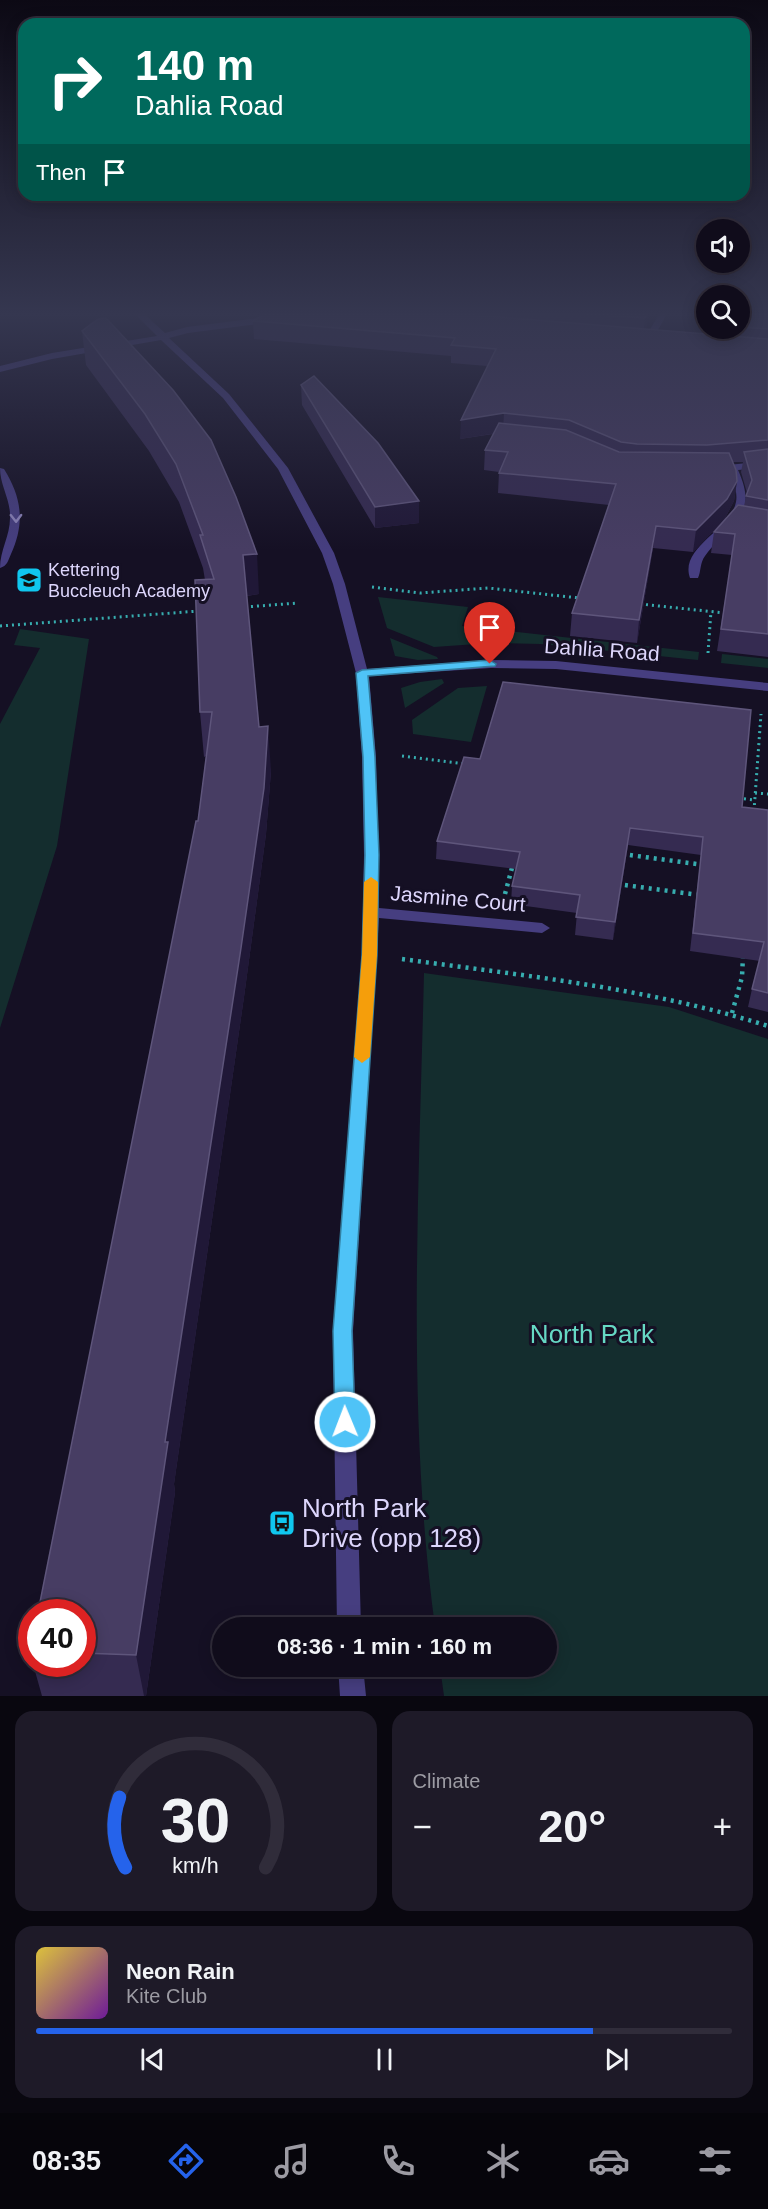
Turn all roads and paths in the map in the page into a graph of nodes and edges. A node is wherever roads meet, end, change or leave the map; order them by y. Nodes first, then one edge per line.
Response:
1 (223, 393) edge
2 (768, 464) edge
3 (732, 468) junction
4 (705, 470) edge
5 (0, 471) edge
6 (0, 566) edge
7 (694, 576) dead end
8 (339, 584) junction
9 (582, 598) edge
10 (298, 603) dead end
11 (629, 603) edge
12 (240, 608) edge
13 (206, 610) edge
14 (711, 611) junction
15 (734, 614) edge
16 (0, 626) edge
17 (708, 655) dead end
18 (362, 673) junction
19 (768, 687) edge
20 (762, 704) dead end
21 (402, 756) dead end
22 (472, 765) edge
23 (755, 793) junction
24 (768, 794) edge
25 (731, 797) edge
26 (755, 800) junction
27 (754, 812) edge
28 (618, 854) edge
29 (513, 862) edge
30 (713, 866) edge
31 (613, 884) edge
32 (703, 896) edge
33 (370, 912) junction
34 (498, 924) junction
35 (542, 928) dead end
36 (744, 945) edge
37 (402, 959) dead end
38 (732, 1013) junction
39 (768, 1026) edge
40 (350, 1617) edge
41 (351, 1677) edge
42 (353, 1696) edge

1 - 8 street
2 - 3 street
3 - 4 street
3 - 7 street
5 -> 6 street
8 - 9 path
8 - 18 street
10 - 12 path
11 - 14 path
13 - 16 path
14 - 15 path
14 - 17 path
18 - 19 street, Dahlia Road
18 - 33 street
20 - 23 path
21 - 22 path
23 - 24 path
23 - 26 path
25 - 26 path
26 - 27 path
28 - 30 path
29 - 34 path
31 - 32 path
33 - 34 street, Jasmine Court
33 - 40 street
34 - 35 street, Jasmine Court
36 - 38 path
37 - 38 path
38 - 39 path
41 - 42 street

